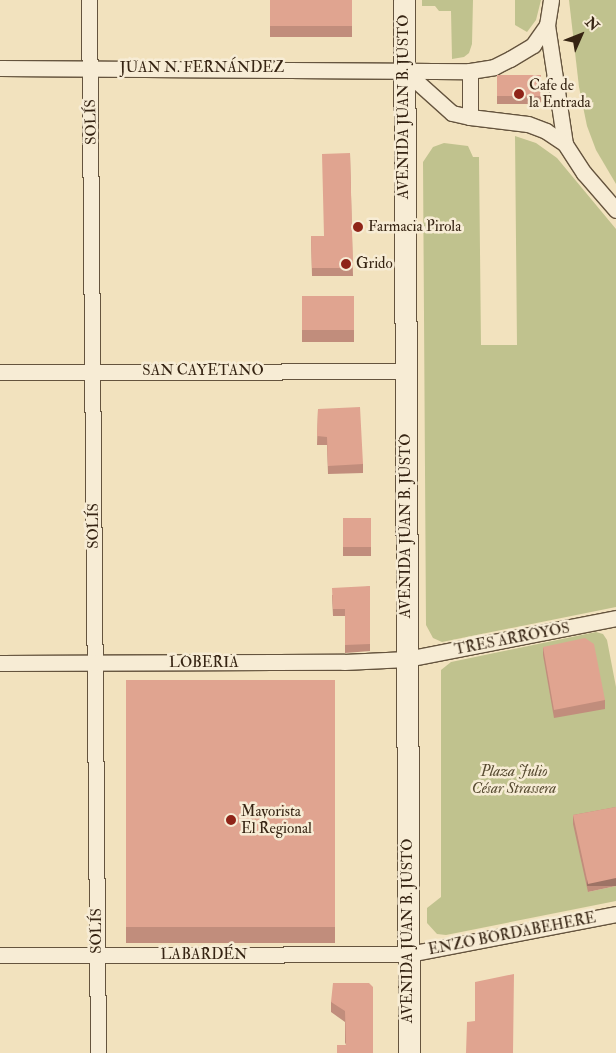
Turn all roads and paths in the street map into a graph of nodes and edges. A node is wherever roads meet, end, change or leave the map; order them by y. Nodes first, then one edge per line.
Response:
1 (89, 0) edge
2 (404, 0) edge
3 (552, 0) edge
4 (547, 25) junction
5 (0, 68) edge
6 (90, 68) junction
7 (404, 70) junction
8 (470, 71) junction
9 (470, 117) junction
10 (565, 144) junction
11 (616, 210) edge
12 (406, 371) junction
13 (0, 372) edge
14 (94, 372) junction
15 (616, 618) edge
16 (407, 659) junction
17 (0, 663) edge
18 (95, 663) junction
19 (616, 914) edge
20 (408, 954) junction
21 (0, 955) edge
22 (97, 955) junction
23 (98, 1053) edge
24 (409, 1053) edge

1 - 6 street, SOLÍS
2 - 7 main road, AVENIDA JUAN B. JUSTO
3 - 4 street
4 - 8 street, JUAN N. FERNÁNDEZ
4 - 10 street
5 - 6 street, JUAN N. FERNÁNDEZ
6 - 7 street, JUAN N. FERNÁNDEZ
6 - 14 street, SOLÍS
7 - 8 street, JUAN N. FERNÁNDEZ
7 - 9 street
7 - 12 main road, AVENIDA JUAN B. JUSTO
8 - 9 street
9 - 10 street
10 - 11 street
12 - 14 street, SAN CAYETANO
12 - 16 main road, AVENIDA JUAN B. JUSTO
13 - 14 street, SAN CAYETANO
14 - 18 street, SOLÍS
15 - 16 street, TRES ARROYOS
16 - 18 street, LOBERIA
16 - 20 main road, AVENIDA JUAN B. JUSTO
17 - 18 street, LOBERIA
18 - 22 street, SOLÍS
19 - 20 street, ENZO BORDABEHERE
20 - 22 street, LABARDÉN
20 - 24 main road, AVENIDA JUAN B. JUSTO
21 - 22 street, LABARDÉN
22 - 23 street, SOLÍS

